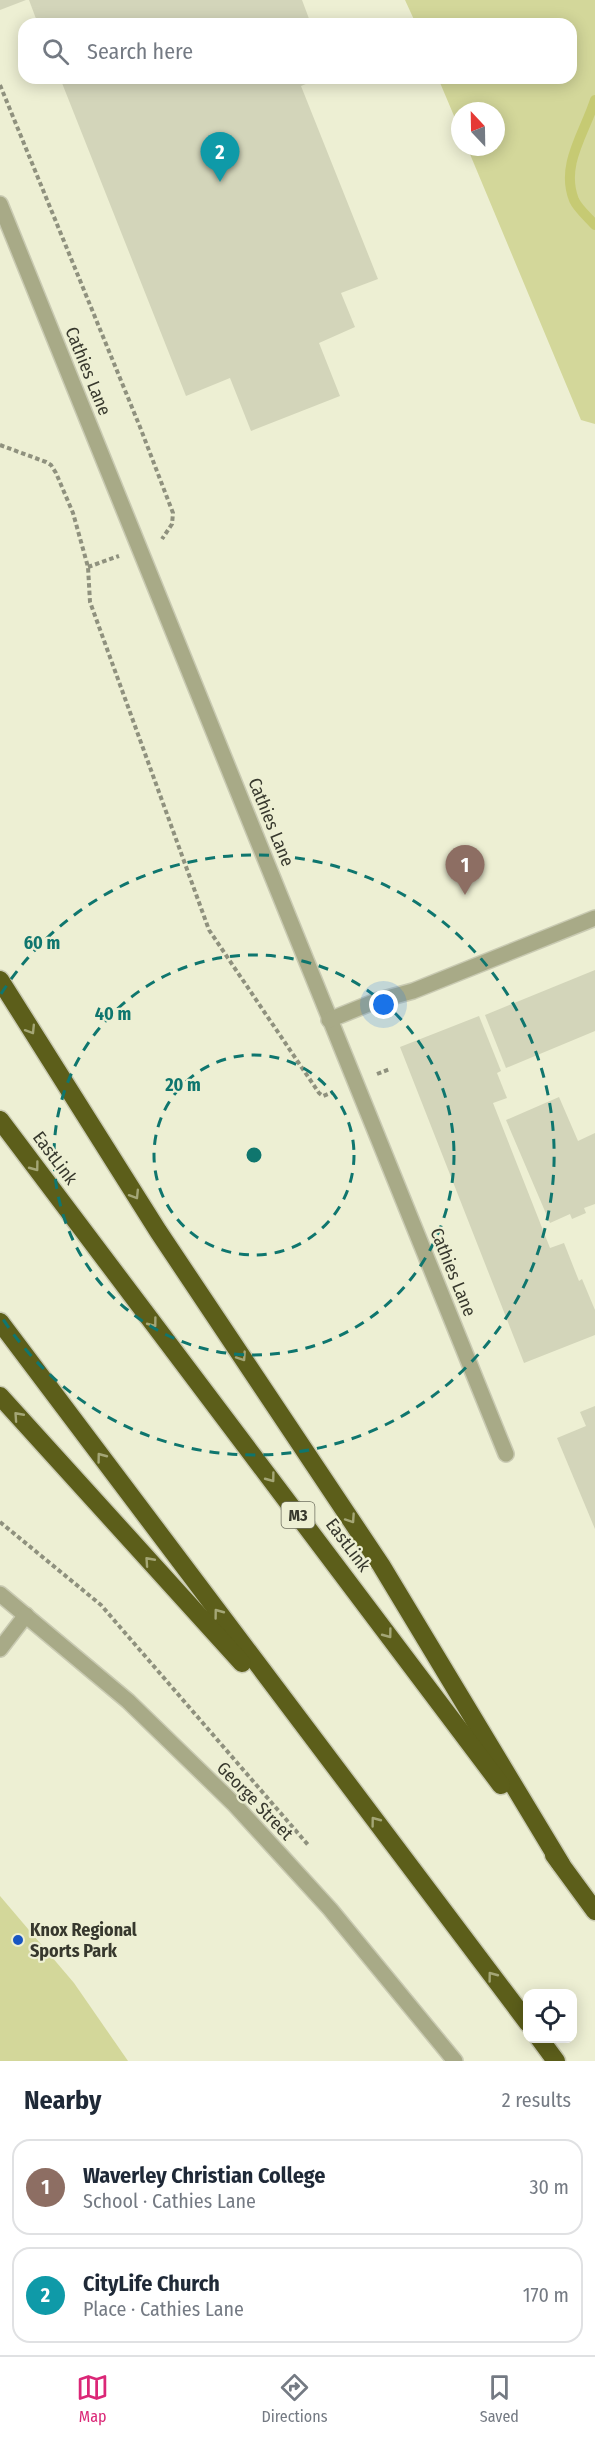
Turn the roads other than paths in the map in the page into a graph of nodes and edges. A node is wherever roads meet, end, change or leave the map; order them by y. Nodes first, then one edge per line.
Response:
1 (0, 204) edge
2 (595, 918) edge
3 (0, 980) edge
4 (329, 1020) junction
5 (0, 1120) edge
6 (0, 1322) edge
7 (0, 1396) edge
8 (506, 1454) dead end
9 (0, 1594) edge
10 (26, 1615) junction
11 (0, 1649) edge
12 (316, 1744) junction
13 (561, 1864) junction
14 (595, 1911) edge
15 (523, 2016) edge
16 (543, 2043) edge
17 (455, 2061) edge
18 (556, 2061) edge

1 - 4 street, Cathies Lane
2 - 4 street
3 -> 13 highway
4 - 8 street, Cathies Lane
5 -> 13 highway, EastLink / M3
12 -> 6 highway
12 -> 7 highway
9 - 10 street, George Street
10 - 11 street
10 - 17 street, George Street
15 -> 12 highway
13 - 14 highway, EastLink / M3
16 - 18 highway

